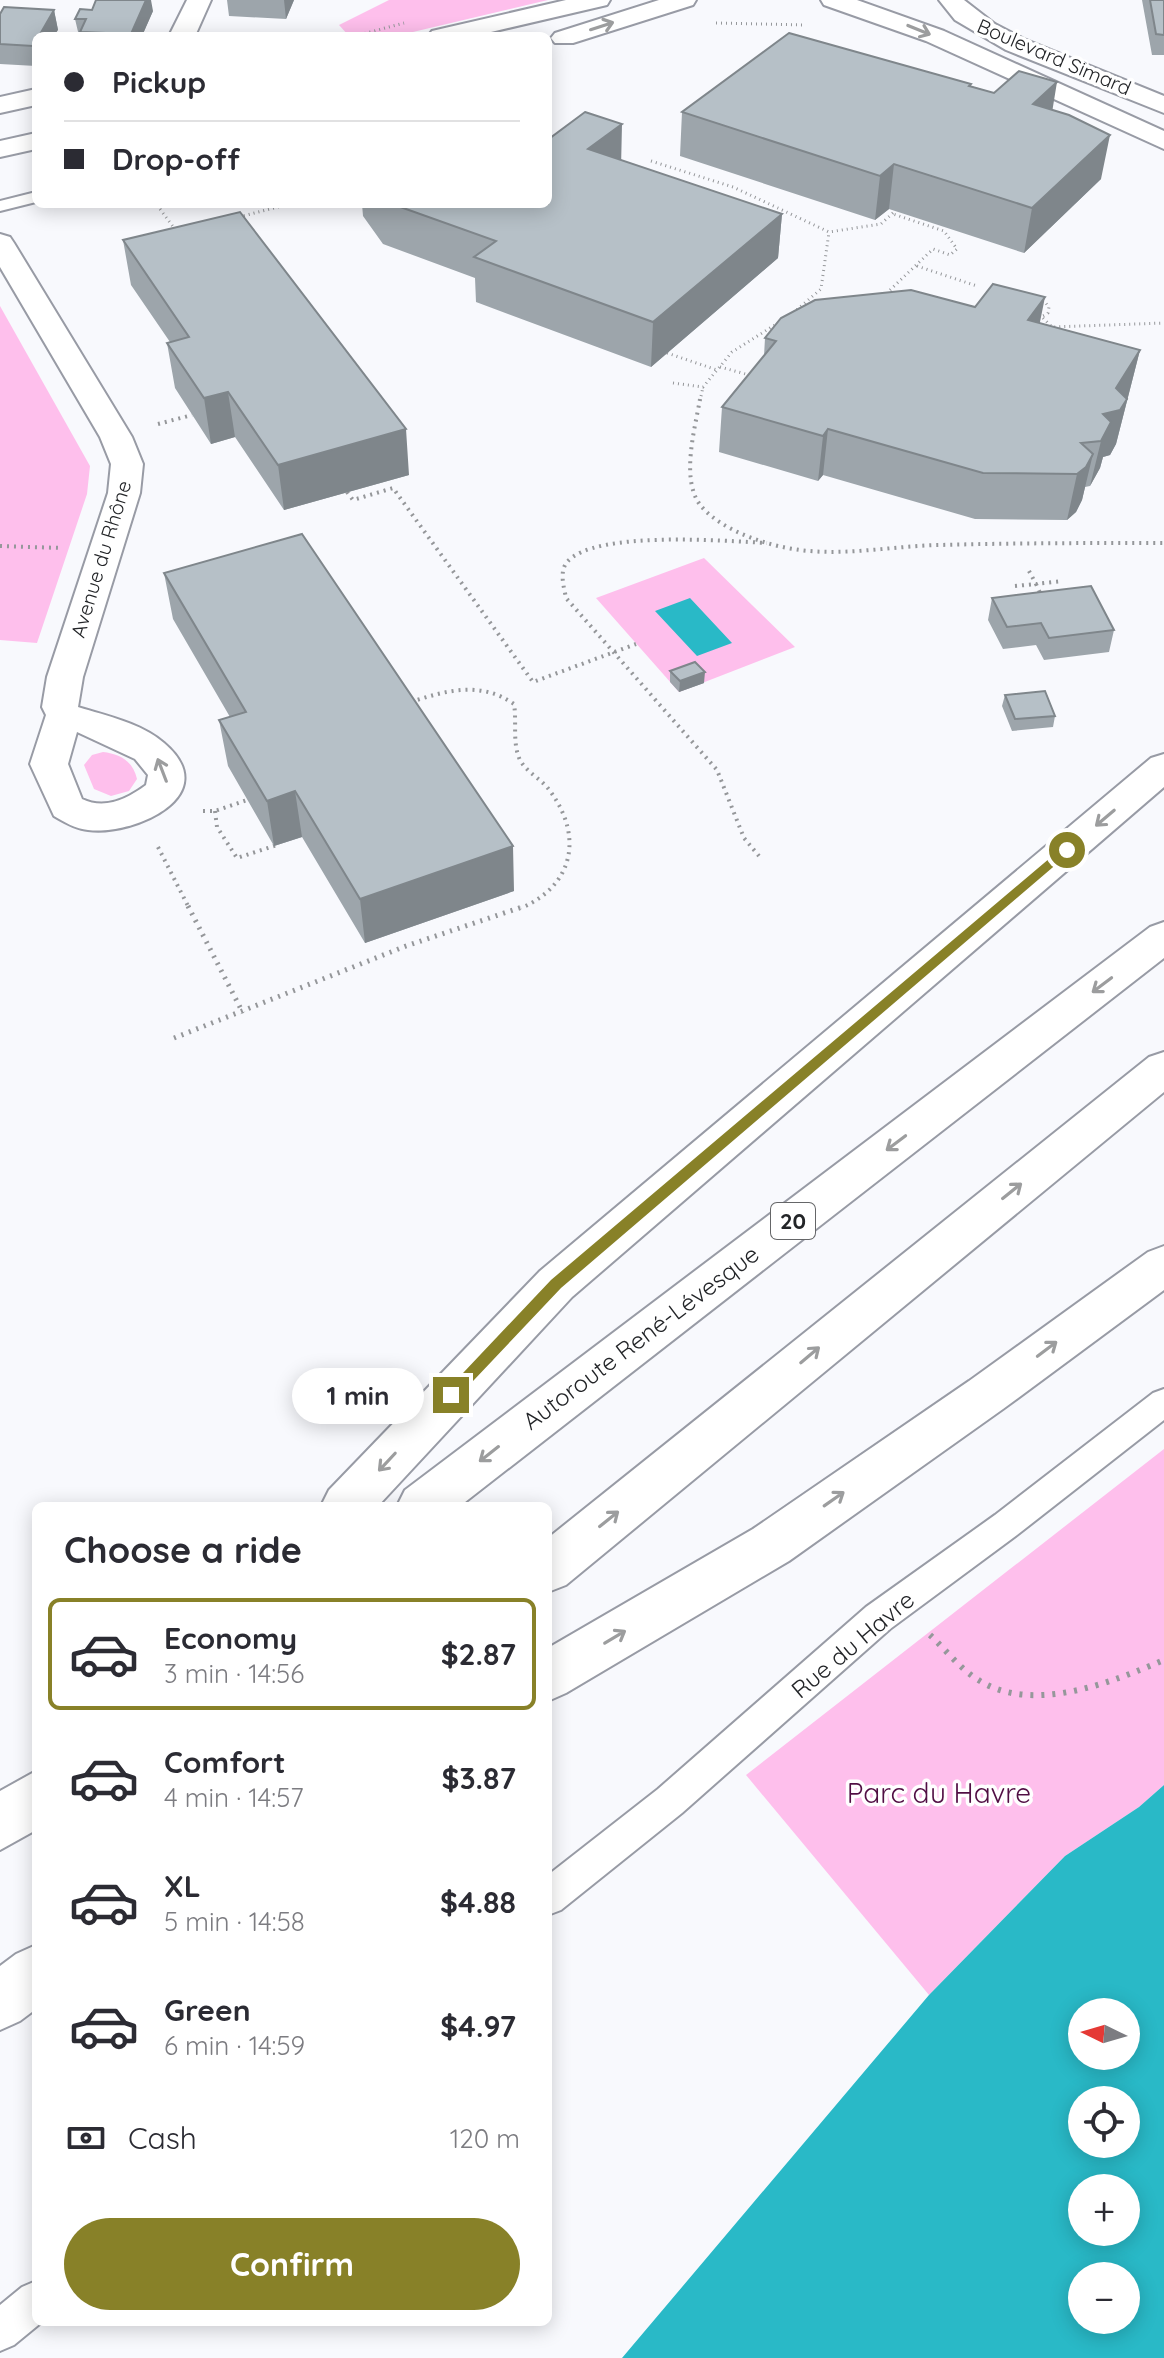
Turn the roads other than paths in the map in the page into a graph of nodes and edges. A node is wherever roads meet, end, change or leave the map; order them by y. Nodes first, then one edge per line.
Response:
1 (199, 0) edge
2 (598, 0) edge
3 (684, 0) edge
4 (833, 0) edge
5 (951, 0) edge
6 (184, 32) edge
7 (458, 32) edge
8 (552, 41) edge
9 (32, 98) edge
10 (0, 105) edge
11 (1164, 105) edge
12 (1164, 141) edge
13 (32, 142) edge
14 (0, 149) edge
15 (32, 198) edge
16 (0, 206) edge
17 (0, 243) edge
18 (64, 715) dead end
19 (1164, 767) edge
20 (1164, 937) edge
21 (1164, 1068) edge
22 (1164, 1265) edge
23 (1164, 1402) edge
24 (350, 1502) edge
25 (427, 1502) edge
26 (552, 1566) edge
27 (552, 1674) edge
28 (32, 1801) edge
29 (0, 1823) edge
30 (552, 1894) edge
31 (32, 2304) edge
32 (0, 2331) edge

1 - 6 main road
2 - 7 main road
8 -> 3 main road
4 -> 12 main road, Boulevard Simard
5 - 11 main road, Boulevard Simard
9 - 10 main road
13 - 14 main road
15 - 16 lane
17 - 18 main road, Avenue du Rhône
19 -> 24 main road
20 -> 25 main road, Autoroute René-Lévesque / 20
26 -> 21 main road
27 -> 22 main road
23 - 30 lane, Rue du Havre
28 - 29 main road
31 - 32 lane

